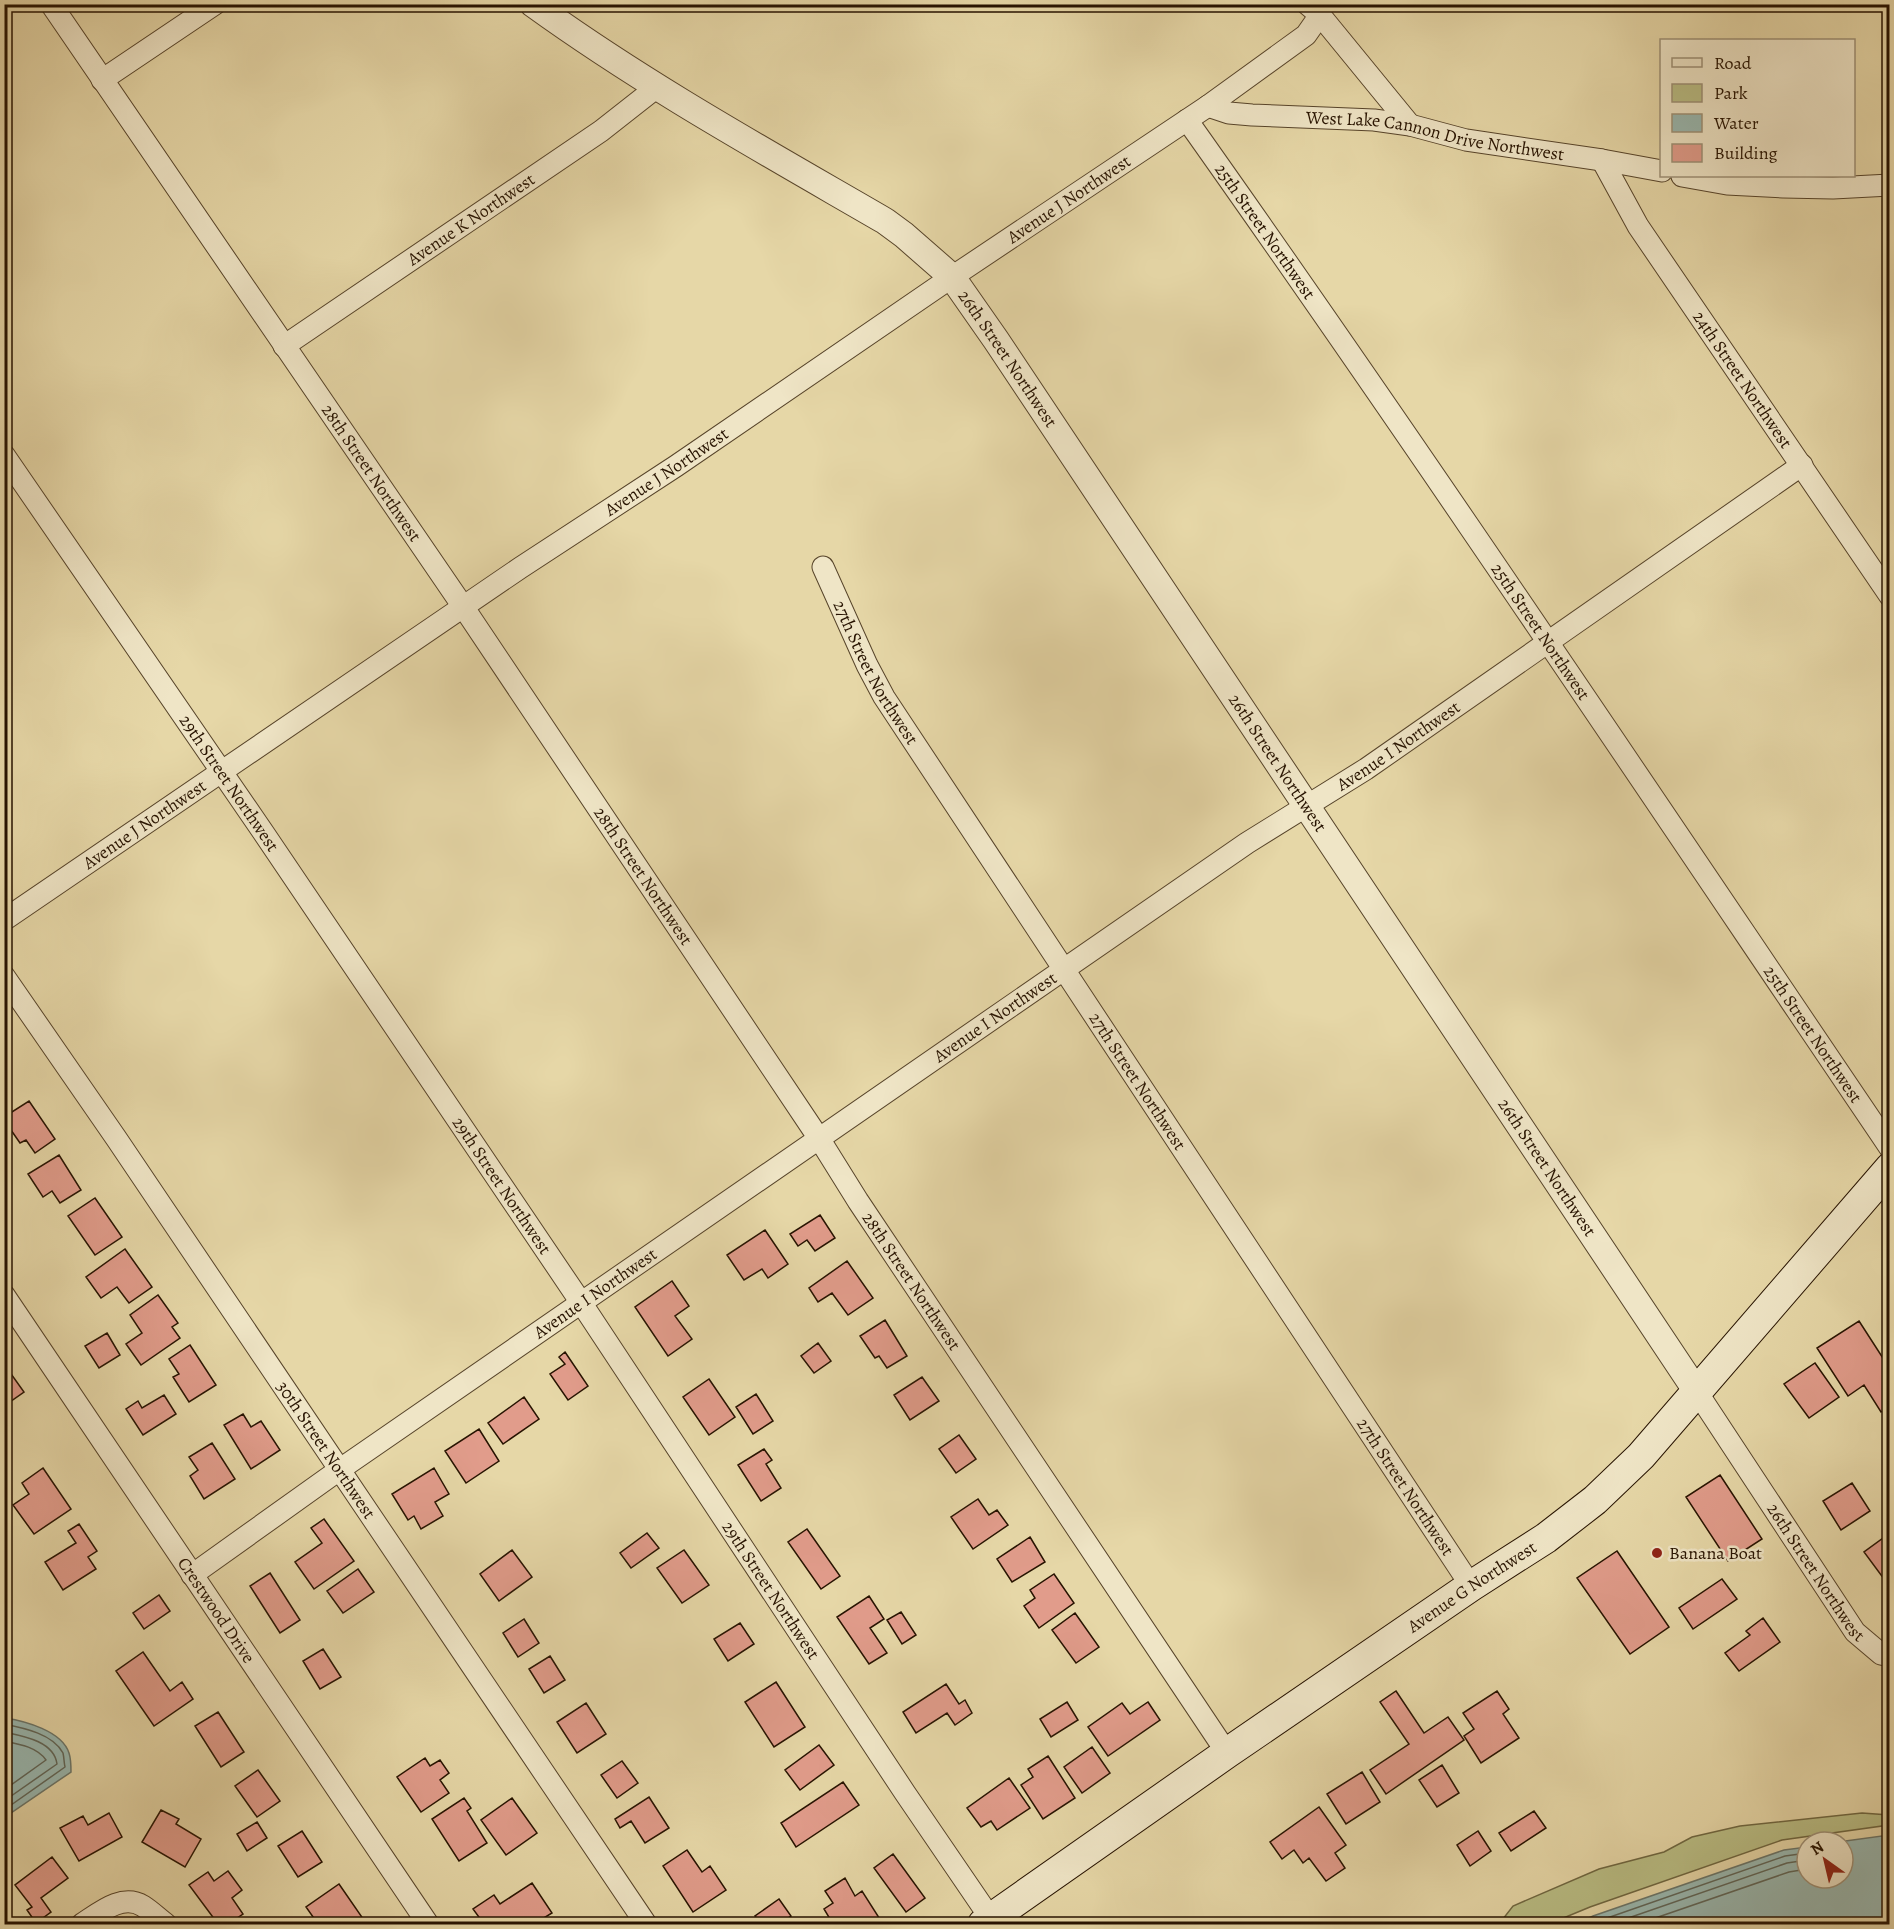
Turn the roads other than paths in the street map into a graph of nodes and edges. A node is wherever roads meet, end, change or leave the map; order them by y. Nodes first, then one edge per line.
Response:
1 (51, 4) edge
2 (215, 4) edge
3 (532, 4) edge
4 (1313, 10) edge
5 (102, 80) junction
6 (657, 87) junction
7 (1208, 106) junction
8 (1187, 120) junction
9 (1410, 125) junction
10 (1602, 160) junction
11 (1660, 171) edge
12 (1688, 177) edge
13 (1890, 185) edge
14 (952, 277) junction
15 (284, 346) junction
16 (4, 455) edge
17 (1802, 465) junction
18 (823, 567) dead end
19 (1890, 596) edge
20 (464, 608) junction
21 (1547, 643) junction
22 (221, 773) junction
23 (1308, 807) junction
24 (4, 920) edge
25 (1064, 971) junction
26 (4, 976) edge
27 (820, 1140) junction
28 (1890, 1148) edge
29 (1890, 1168) edge
30 (4, 1295) edge
31 (582, 1304) junction
32 (1697, 1392) junction
33 (339, 1470) junction
34 (192, 1575) junction
35 (1471, 1586) junction
36 (1890, 1656) edge
37 (1227, 1753) junction
38 (987, 1922) edge
39 (82, 1924) edge
40 (166, 1924) edge
41 (428, 1924) edge
42 (646, 1924) edge

1 - 5 street, 28th Street Northwest
2 - 5 street
3 - 6 street, 26th Street Northwest
4 - 7 street, Avenue J Northwest
4 - 9 street
5 - 15 street, 28th Street Northwest
6 - 14 street, 26th Street Northwest
6 - 15 street, Avenue K Northwest
7 - 8 street, Avenue J Northwest
7 - 9 street, West Lake Cannon Drive Northwest
8 - 14 street, Avenue J Northwest
8 - 21 street, 25th Street Northwest
9 - 10 street, West Lake Cannon Drive Northwest
10 - 11 street, West Lake Cannon Drive Northwest
10 - 17 street, 24th Street Northwest
12 - 13 street
14 - 20 street, Avenue J Northwest
14 - 23 street, 26th Street Northwest
15 - 20 street, 28th Street Northwest
16 - 22 street, 29th Street Northwest
17 - 19 street, 24th Street Northwest
17 - 21 street, Avenue I Northwest
18 - 25 street, 27th Street Northwest
20 - 22 street, Avenue J Northwest
20 - 27 street, 28th Street Northwest
21 - 23 street, Avenue I Northwest
21 - 28 street, 25th Street Northwest
22 - 24 street, Avenue J Northwest
22 - 31 street, 29th Street Northwest
23 - 25 street, Avenue I Northwest
23 - 32 street, 26th Street Northwest
25 - 27 street, Avenue I Northwest
25 - 35 street, 27th Street Northwest
26 - 33 street, 30th Street Northwest
27 - 31 street, Avenue I Northwest
27 - 37 street, 28th Street Northwest
29 - 32 main road, Avenue G Northwest
30 - 34 street, Crestwood Drive
31 - 33 street, Avenue I Northwest
31 - 38 street, 29th Street Northwest
32 - 35 main road, Avenue G Northwest
32 - 36 street, 26th Street Northwest
33 - 34 street, Avenue I Northwest
33 - 42 street, 30th Street Northwest
34 - 41 street, Crestwood Drive
35 - 37 main road, Avenue G Northwest
37 - 38 main road, Avenue G Northwest
39 - 40 street

